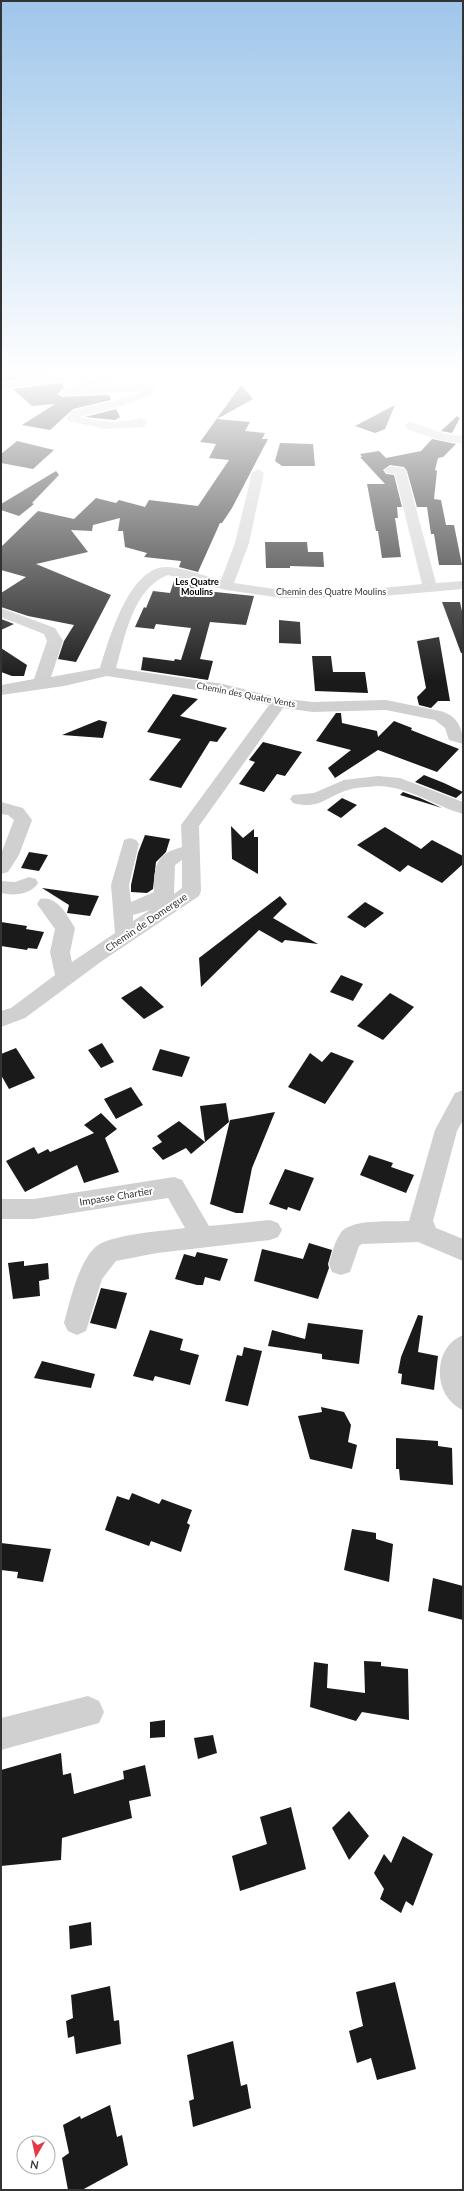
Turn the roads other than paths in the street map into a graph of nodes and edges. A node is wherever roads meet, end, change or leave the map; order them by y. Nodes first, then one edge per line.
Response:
1 (257, 477) edge
2 (402, 477) edge
3 (463, 585) edge
4 (226, 586) junction
5 (430, 588) junction
6 (1, 612) edge
7 (107, 671) junction
8 (41, 683) junction
9 (1, 690) edge
10 (279, 703) junction
11 (463, 739) edge
12 (299, 798) dead end
13 (1, 808) edge
14 (463, 808) edge
15 (130, 844) dead end
16 (192, 851) junction
17 (4, 859) edge
18 (28, 883) dead end
19 (1, 887) edge
20 (164, 902) junction
21 (47, 904) dead end
22 (122, 911) junction
23 (125, 936) junction
24 (66, 978) junction
25 (1, 1019) edge
26 (463, 1099) edge
27 (1, 1209) edge
28 (270, 1230) dead end
29 (425, 1231) junction
30 (203, 1237) junction
31 (463, 1250) edge
32 (341, 1264) dead end
33 (77, 1323) dead end
34 (463, 1347) edge
35 (463, 1397) edge
36 (88, 1712) dead end
37 (1, 1734) edge

1 - 4 street
2 - 5 street
3 - 5 street, Chemin des Quatre Moulins
4 - 5 street, Chemin des Quatre Moulins
4 - 7 street, Chemin des Quatre Moulins
6 - 8 street
7 - 8 street
7 - 10 street, Chemin des Quatre Vents
8 - 9 street
10 - 11 street, Chemin des Quatre Vents
10 - 16 street, Chemin de Domergue
12 - 14 street
13 - 17 street
15 - 22 street
16 - 20 street
16 - 20 street, Chemin de Domergue
18 - 19 street
20 - 22 street
20 - 23 street, Chemin de Domergue
21 - 24 street
22 - 23 street
23 - 24 street, Chemin de Domergue
24 - 25 street, Chemin de Domergue
26 - 29 street
27 - 30 street, Impasse Chartier
28 - 30 street
29 - 31 street
29 - 32 street
30 - 33 street
34 - 35 street
36 - 37 street

